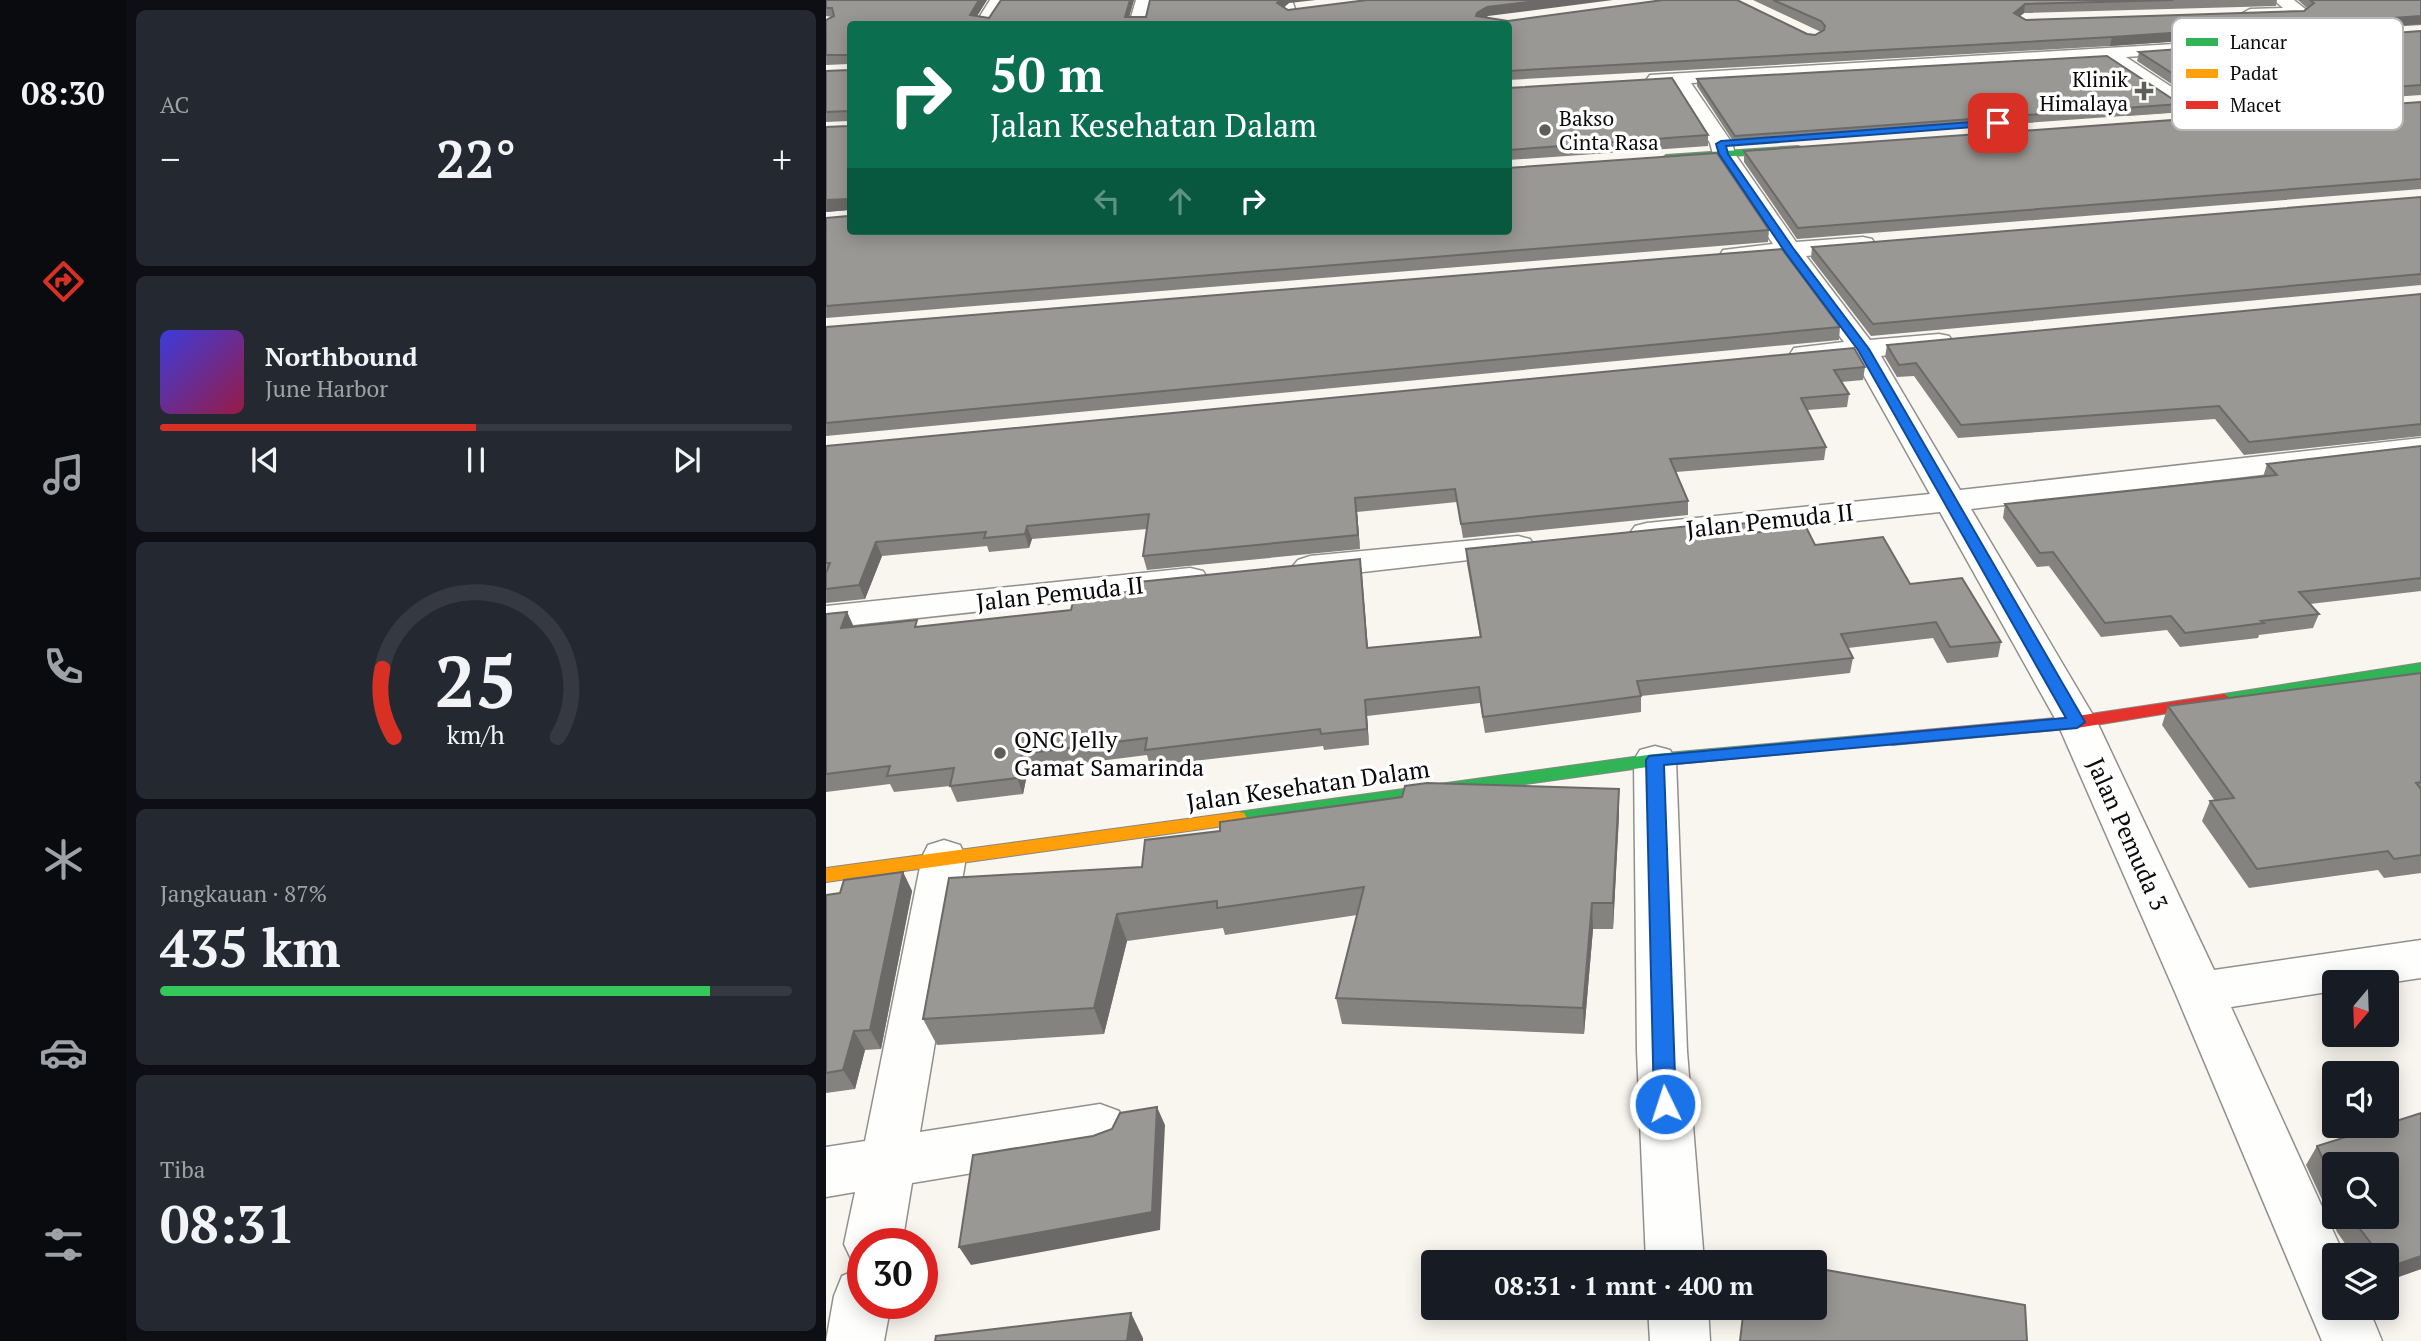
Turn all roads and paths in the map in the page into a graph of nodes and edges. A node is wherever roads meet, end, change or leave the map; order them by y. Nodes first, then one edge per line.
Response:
1 (998, 0) edge
2 (1144, 0) edge
3 (2282, 0) edge
4 (2226, 15) edge
5 (985, 21) edge
6 (1139, 21) edge
7 (2041, 40) edge
8 (2172, 50) edge
9 (2110, 55) junction
10 (2057, 57) junction
11 (1678, 78) junction
12 (1639, 81) edge
13 (2172, 96) edge
14 (2172, 110) edge
15 (2109, 115) edge
16 (2172, 121) edge
17 (2123, 125) edge
18 (1804, 137) edge
19 (1820, 147) edge
20 (1722, 149) junction
21 (1649, 154) edge
22 (1885, 242) edge
23 (1789, 250) junction
24 (1705, 257) edge
25 (1972, 338) edge
26 (1863, 349) junction
27 (1782, 356) edge
28 (2421, 447) edge
29 (1953, 501) junction
30 (1619, 536) edge
31 (1549, 543) edge
32 (1285, 570) edge
33 (1215, 577) edge
34 (826, 617) edge
35 (2421, 668) edge
36 (2077, 722) junction
37 (1655, 760) junction
38 (944, 857) junction
39 (826, 875) edge
40 (2421, 959) edge
41 (2200, 992) junction
42 (1100, 1128) dead end
43 (889, 1161) junction
44 (826, 1172) edge
45 (876, 1228) edge
46 (1674, 1250) edge
47 (2322, 1272) edge
48 (858, 1319) edge
49 (1679, 1320) edge
50 (2344, 1320) edge
51 (854, 1341) edge
52 (1680, 1341) edge
53 (2353, 1341) edge

1 - 5 street
2 - 6 street
3 - 4 street
7 - 10 street
8 - 9 street
9 - 10 street
9 - 13 street
10 - 11 street
11 - 12 street
11 - 20 street, Jalan Pemuda 3
14 - 15 street
16 - 17 street
18 - 20 street
19 - 20 street
20 - 21 street
20 - 23 street, Jalan Pemuda 3
22 - 23 street
23 - 24 street
23 - 26 street, Jalan Pemuda 3
25 - 26 street
26 - 27 street
26 - 29 street, Jalan Pemuda 3
28 - 29 street, Jalan Pemuda II
29 - 30 street, Jalan Pemuda II
29 - 36 street, Jalan Pemuda 3
31 - 32 street
33 - 34 street, Jalan Pemuda II
35 - 36 street, Jalan Kesehatan Dalam
36 - 37 street, Jalan Kesehatan Dalam
36 - 41 street, Jalan Pemuda 3
37 - 38 street, Jalan Kesehatan Dalam
37 - 46 street
38 - 39 street, Jalan Kesehatan Dalam
38 - 43 street
40 - 41 street
41 - 47 street, Jalan Pemuda 3
42 - 43 street
43 - 44 street
43 - 45 street
48 - 51 street
49 - 52 street
50 - 53 street

